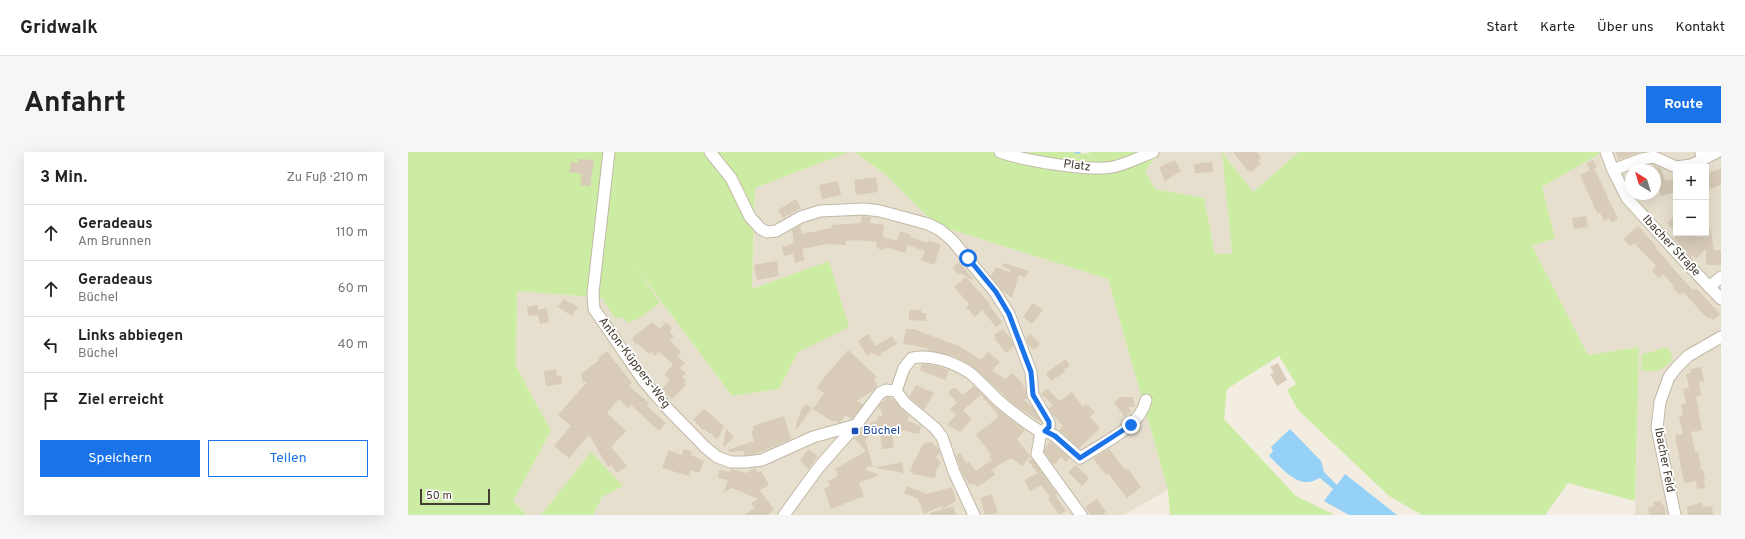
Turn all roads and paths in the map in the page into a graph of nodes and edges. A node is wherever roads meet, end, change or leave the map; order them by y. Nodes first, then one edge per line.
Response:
1 (610, 152) edge
2 (710, 152) edge
3 (1000, 152) edge
4 (1153, 152) edge
5 (1606, 152) edge
6 (1717, 152) edge
7 (1702, 156) edge
8 (1613, 170) junction
9 (1721, 277) edge
10 (1709, 287) junction
11 (1721, 299) edge
12 (1721, 337) edge
13 (896, 391) junction
14 (1146, 400) dead end
15 (856, 424) junction
16 (1043, 431) junction
17 (784, 515) edge
18 (974, 515) edge
19 (1081, 515) edge
20 (1675, 515) edge

1 - 15 street, Anton-Küppers-Weg
2 - 16 street
3 - 4 street, Platz
5 - 8 street, Ibacher Straße
6 - 7 street
7 - 8 street
8 - 10 street, Ibacher Straße
9 - 10 street
10 - 11 street, Ibacher Straße
12 - 20 street, Ibacher Feld
13 - 15 street
13 - 16 street
13 - 18 street
14 - 16 street
15 - 17 street
16 - 19 street

